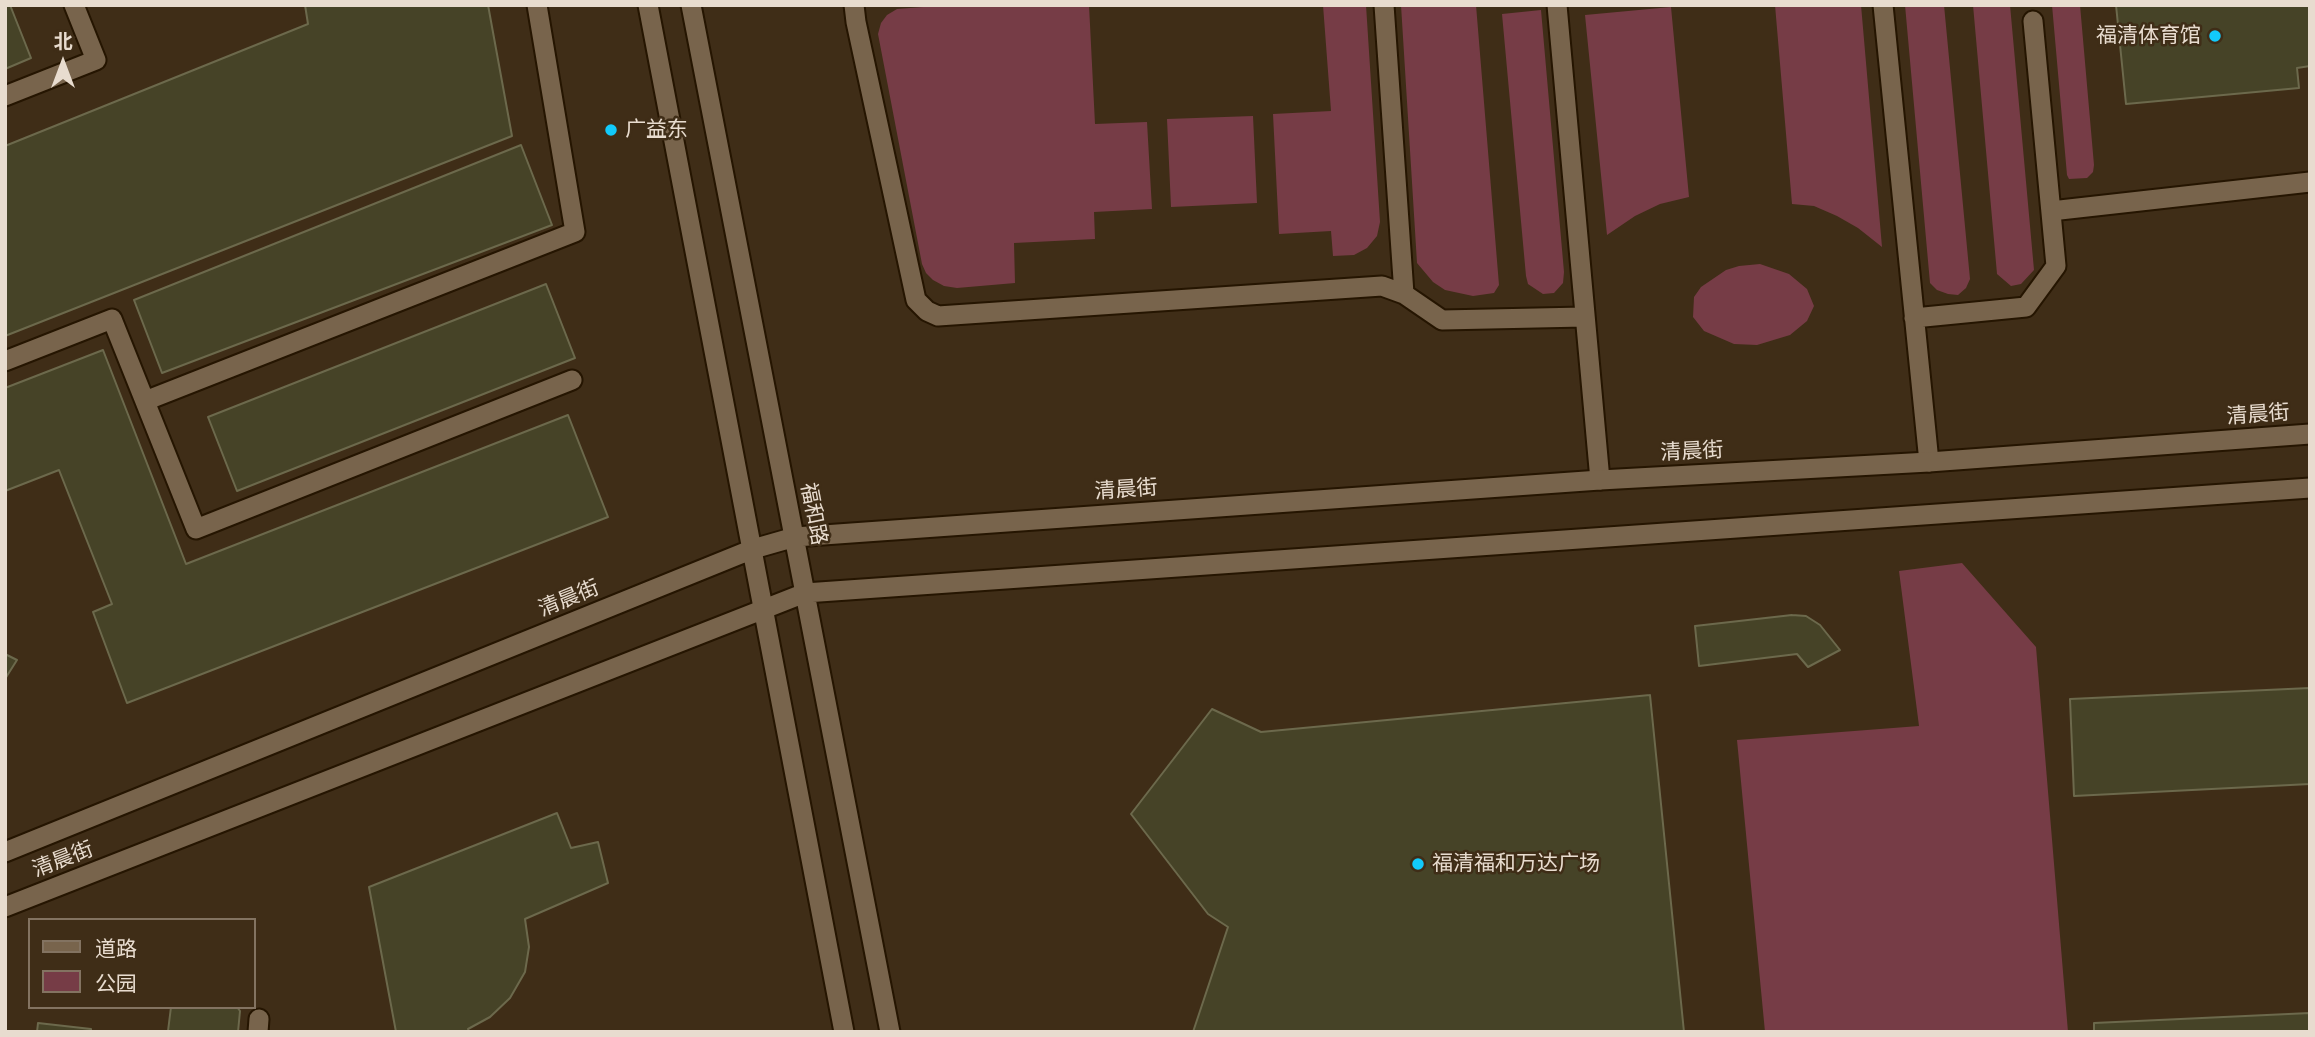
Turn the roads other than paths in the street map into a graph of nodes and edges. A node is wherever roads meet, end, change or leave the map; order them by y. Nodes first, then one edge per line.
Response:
1 (74, 5) edge
2 (537, 5) edge
3 (648, 5) edge
4 (691, 5) edge
5 (854, 5) edge
6 (1384, 5) edge
7 (1558, 5) edge
8 (1883, 5) edge
9 (2033, 21) dead end
10 (5, 96) edge
11 (2310, 182) edge
12 (2050, 211) junction
13 (1404, 295) junction
14 (1584, 317) junction
15 (1914, 318) junction
16 (5, 361) edge
17 (572, 380) dead end
18 (145, 401) junction
19 (2310, 434) edge
20 (1929, 462) junction
21 (1600, 480) junction
22 (2310, 488) edge
23 (794, 537) junction
24 (753, 549) junction
25 (805, 593) junction
26 (764, 609) junction
27 (5, 852) edge
28 (5, 907) edge
29 (844, 1032) edge
30 (890, 1032) edge

1 - 10 street
2 - 18 street
3 - 24 street
4 - 23 street, 福和路
5 - 13 street
6 - 13 street
7 - 14 street
8 - 15 street
9 - 12 street
11 - 12 street
12 - 15 street
13 - 14 street
14 - 21 street
15 - 20 street
16 - 18 street
17 - 18 street
19 - 20 street, 清晨街
20 - 21 street, 清晨街
21 - 23 street, 清晨街
22 - 25 street, 清晨街
23 - 24 street, 清晨街
23 - 25 street, 福和路
24 - 26 street
24 - 27 street, 清晨街
25 - 26 street, 清晨街
25 - 30 street, 福和路
26 - 28 street, 清晨街
26 - 29 street

